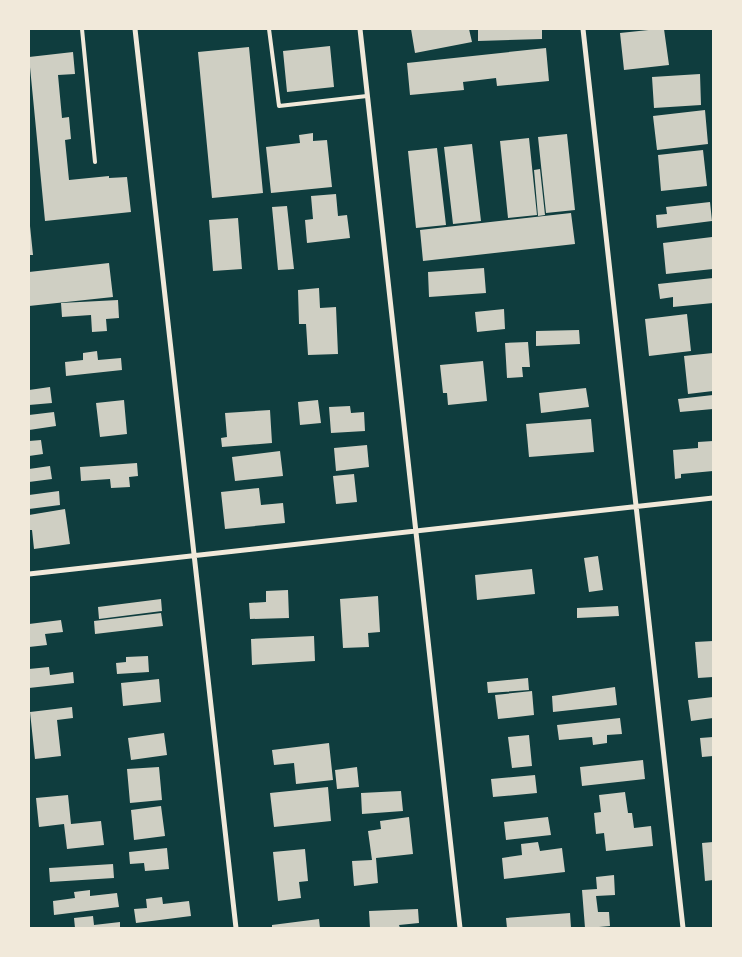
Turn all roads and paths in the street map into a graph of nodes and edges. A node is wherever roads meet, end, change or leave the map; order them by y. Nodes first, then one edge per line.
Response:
1 (82, 29) edge
2 (135, 29) edge
3 (269, 29) edge
4 (360, 29) edge
5 (583, 29) edge
6 (368, 96) junction
7 (95, 162) dead end
8 (713, 498) edge
9 (636, 506) junction
10 (416, 531) junction
11 (194, 555) junction
12 (29, 574) edge
13 (236, 928) edge
14 (460, 928) edge
15 (683, 928) edge

1 - 7 lane
2 - 11 street
3 - 6 lane
4 - 6 street
5 - 9 street
6 - 10 street
8 - 9 street
9 - 10 street
9 - 15 street
10 - 11 street
10 - 14 street
11 - 12 street
11 - 13 street

